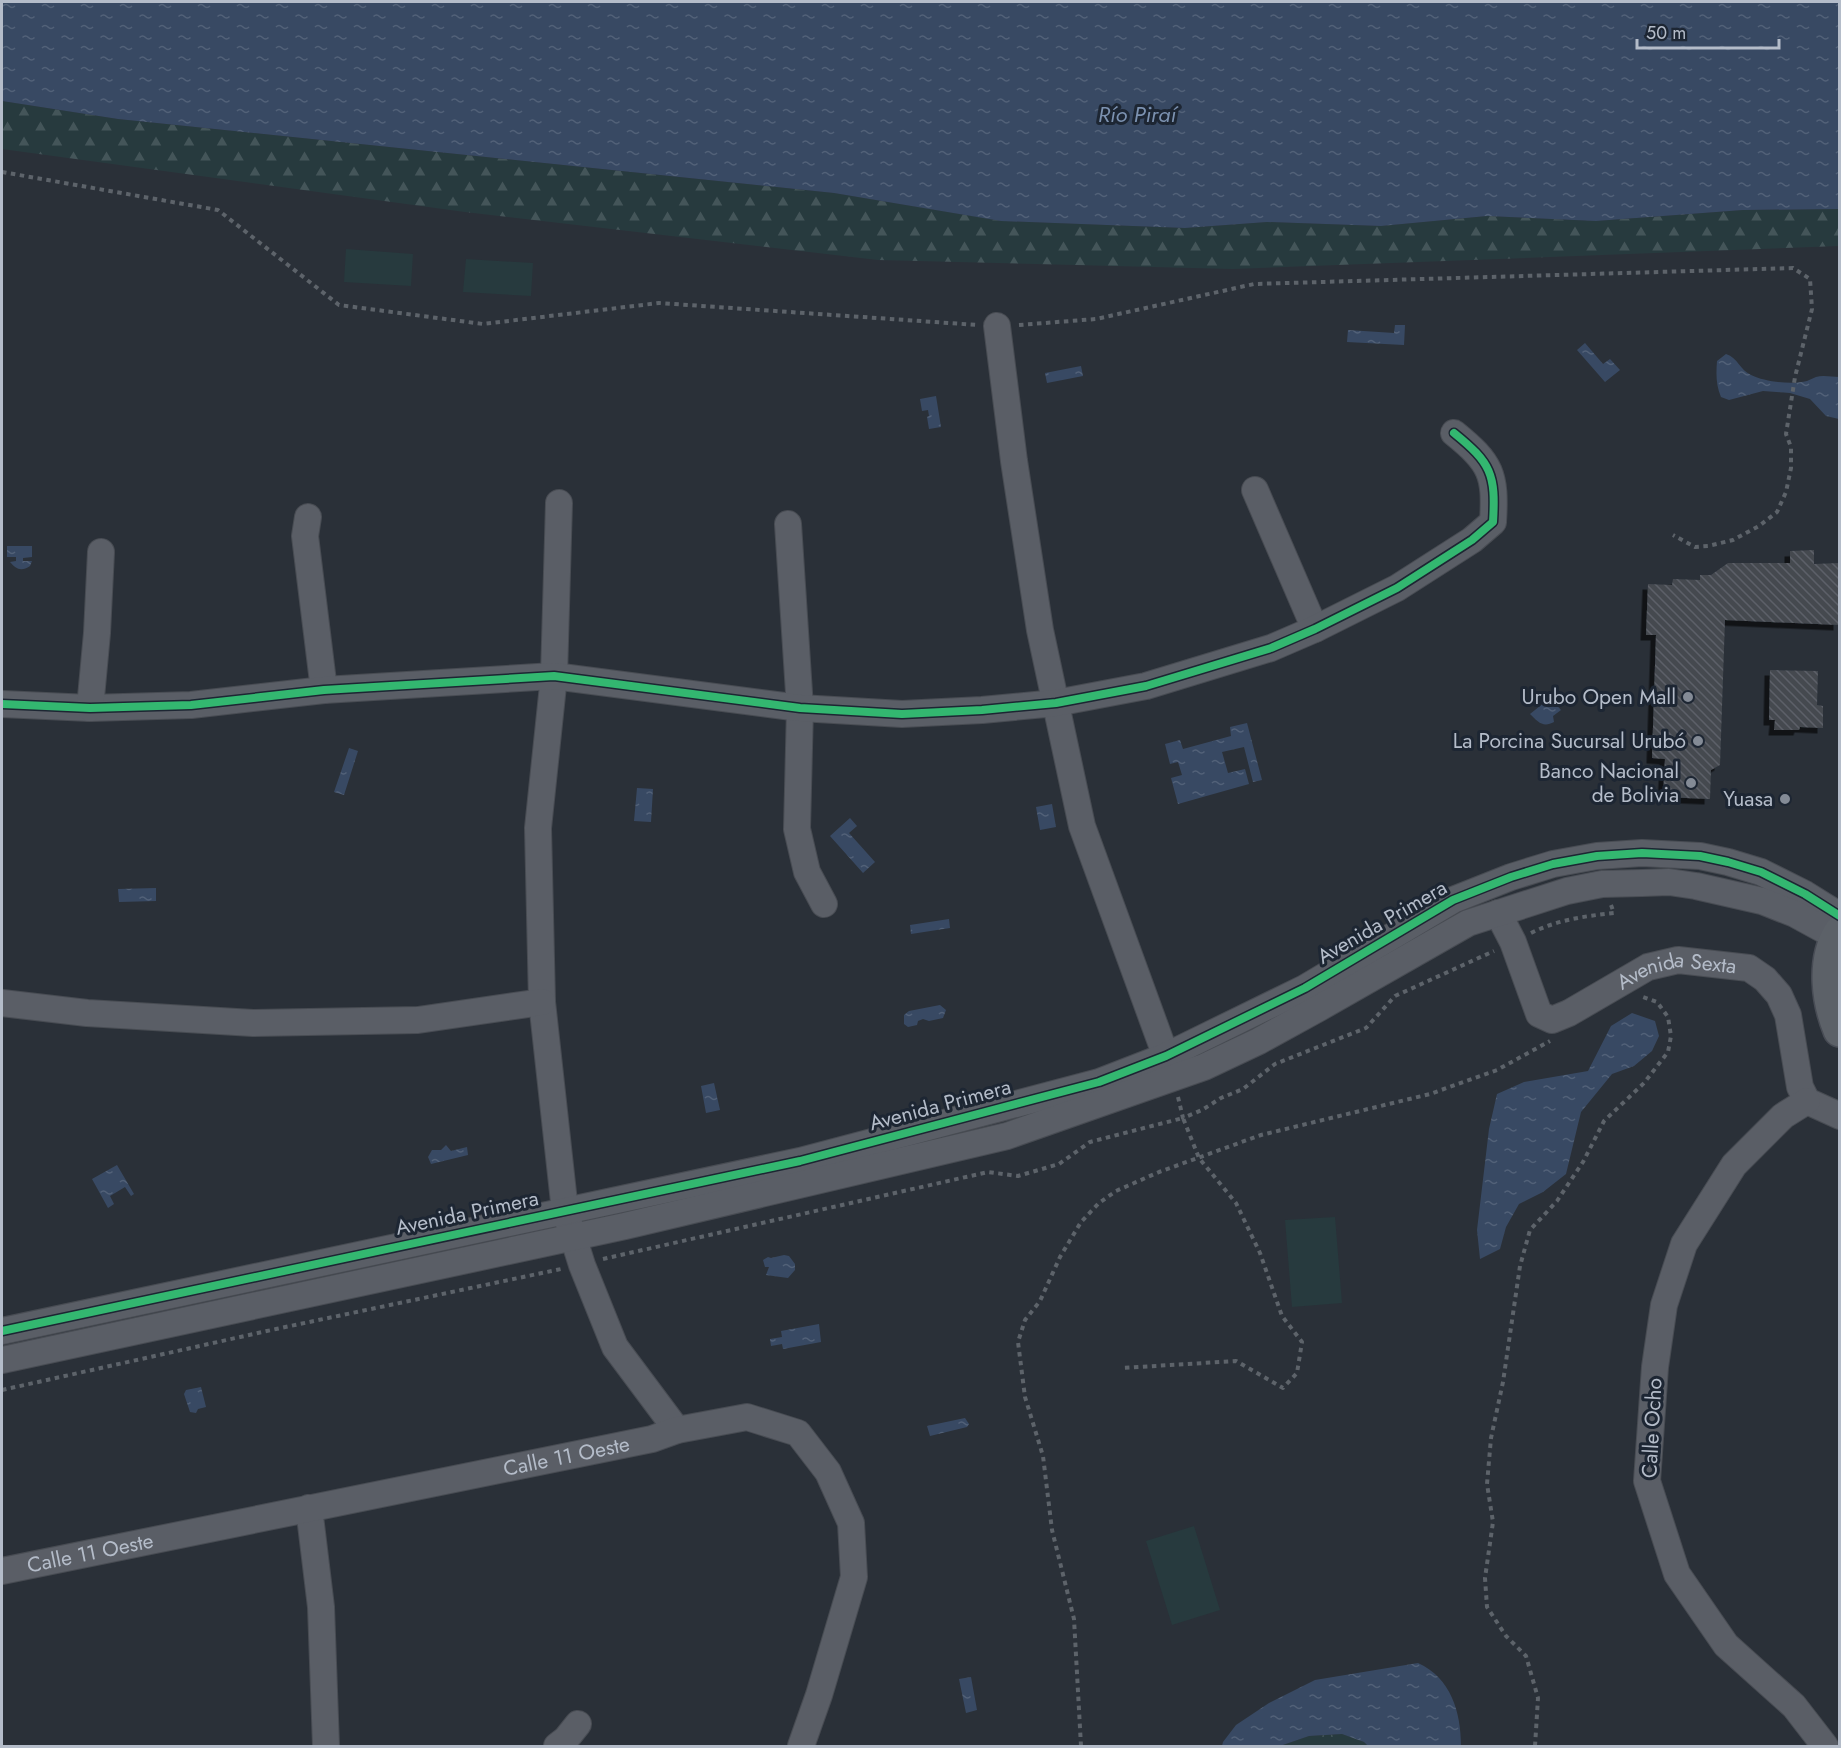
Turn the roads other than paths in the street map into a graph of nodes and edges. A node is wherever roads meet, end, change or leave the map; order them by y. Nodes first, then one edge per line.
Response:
1 (997, 326) road end
2 (1454, 433) dead end
3 (1255, 490) dead end
4 (559, 503) dead end
5 (308, 517) dead end
6 (788, 524) dead end
7 (101, 552) dead end
8 (1315, 629) junction
9 (554, 676) junction
10 (324, 690) junction
11 (1056, 703) junction
12 (2, 704) edge
13 (90, 708) junction
14 (800, 708) junction
15 (1700, 856) junction
16 (1696, 886) junction
17 (825, 904) dead end
18 (1498, 913) junction
19 (1839, 929) edge
20 (542, 1002) junction
21 (2, 1003) edge
22 (1839, 1030) edge
23 (1170, 1067) junction
24 (1807, 1101) junction
25 (1839, 1116) edge
26 (565, 1210) junction
27 (573, 1236) junction
28 (2, 1331) edge
29 (2, 1360) edge
30 (677, 1430) junction
31 (309, 1508) junction
32 (2, 1571) edge
33 (578, 1724) dead end
34 (326, 1746) edge
35 (557, 1746) edge
36 (801, 1746) edge
37 (1825, 1746) edge

1 - 11 street
2 - 8 street
3 - 8 street
4 - 9 street
5 - 10 street
6 - 14 street
7 - 13 street
8 - 11 street
9 - 10 street
9 - 14 street
9 - 20 street
10 - 13 street
11 - 14 street
11 - 23 street
12 - 13 street
14 - 17 street
15 - 16 street
15 - 19 street, Avenida Primera
15 - 23 street, Avenida Primera
16 - 18 street, Avenida Primera
16 - 19 street, Avenida Primera
18 - 23 street, Avenida Primera
18 - 24 street, Avenida Sexta
19 - 22 main road
20 - 21 street
20 - 26 street
23 - 26 street, Avenida Primera
23 - 27 street, Avenida Primera
24 - 25 street
24 - 37 street, Calle Ocho
26 - 27 street
26 - 28 street, Avenida Primera
27 - 29 street, Avenida Primera
27 - 30 street
30 - 31 street, Calle 11 Oeste
30 - 36 street, Calle 11 Oeste
31 - 32 street, Calle 11 Oeste
31 - 34 street
33 - 35 street

